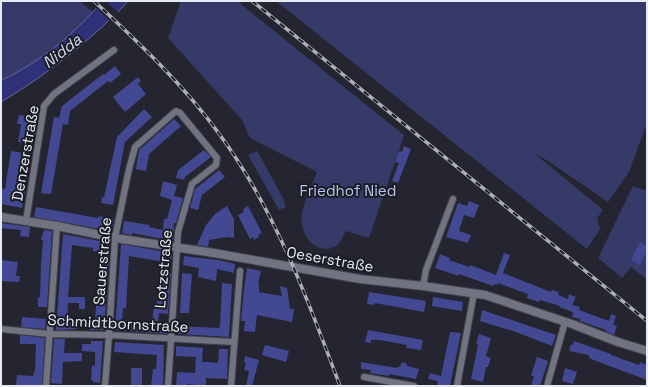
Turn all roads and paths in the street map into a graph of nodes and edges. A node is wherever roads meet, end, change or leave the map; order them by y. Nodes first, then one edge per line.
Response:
1 (114, 50) dead end
2 (176, 111) joint
3 (453, 199) dead end
4 (1, 217) edge
5 (26, 221) junction
6 (57, 226) junction
7 (115, 238) junction
8 (176, 247) junction
9 (240, 271) dead end
10 (423, 286) junction
11 (474, 293) junction
12 (565, 322) junction
13 (1, 329) edge
14 (50, 334) junction
15 (109, 335) junction
16 (172, 339) junction
17 (234, 342) junction
18 (647, 351) edge
19 (364, 377) dead end
20 (46, 386) edge
21 (105, 386) edge
22 (168, 386) edge
23 (231, 386) edge
24 (414, 386) edge
25 (457, 386) edge
26 (547, 386) edge

1 - 5 street, Denzerstraße
2 - 7 street, Sauerstraße
2 - 8 street, Lotzstraße
3 - 10 street
4 - 5 street, Oeserstraße
5 - 6 street, Oeserstraße
6 - 7 street, Oeserstraße
6 - 14 street
7 - 8 street, Oeserstraße
7 - 15 street, Sauerstraße
8 - 10 street, Oeserstraße
8 - 16 street, Lotzstraße
9 - 17 street
10 - 11 street, Oeserstraße
11 - 12 street, Oeserstraße
11 - 25 street
12 - 18 street, Oeserstraße
12 - 26 street
13 - 14 street, Schmidtbornstraße
14 - 15 street, Schmidtbornstraße
14 - 20 street
15 - 16 street, Schmidtbornstraße
15 - 21 street, Sauerstraße
16 - 17 street, Schmidtbornstraße
16 - 22 street, Lotzstraße
17 - 23 street
19 - 24 street

